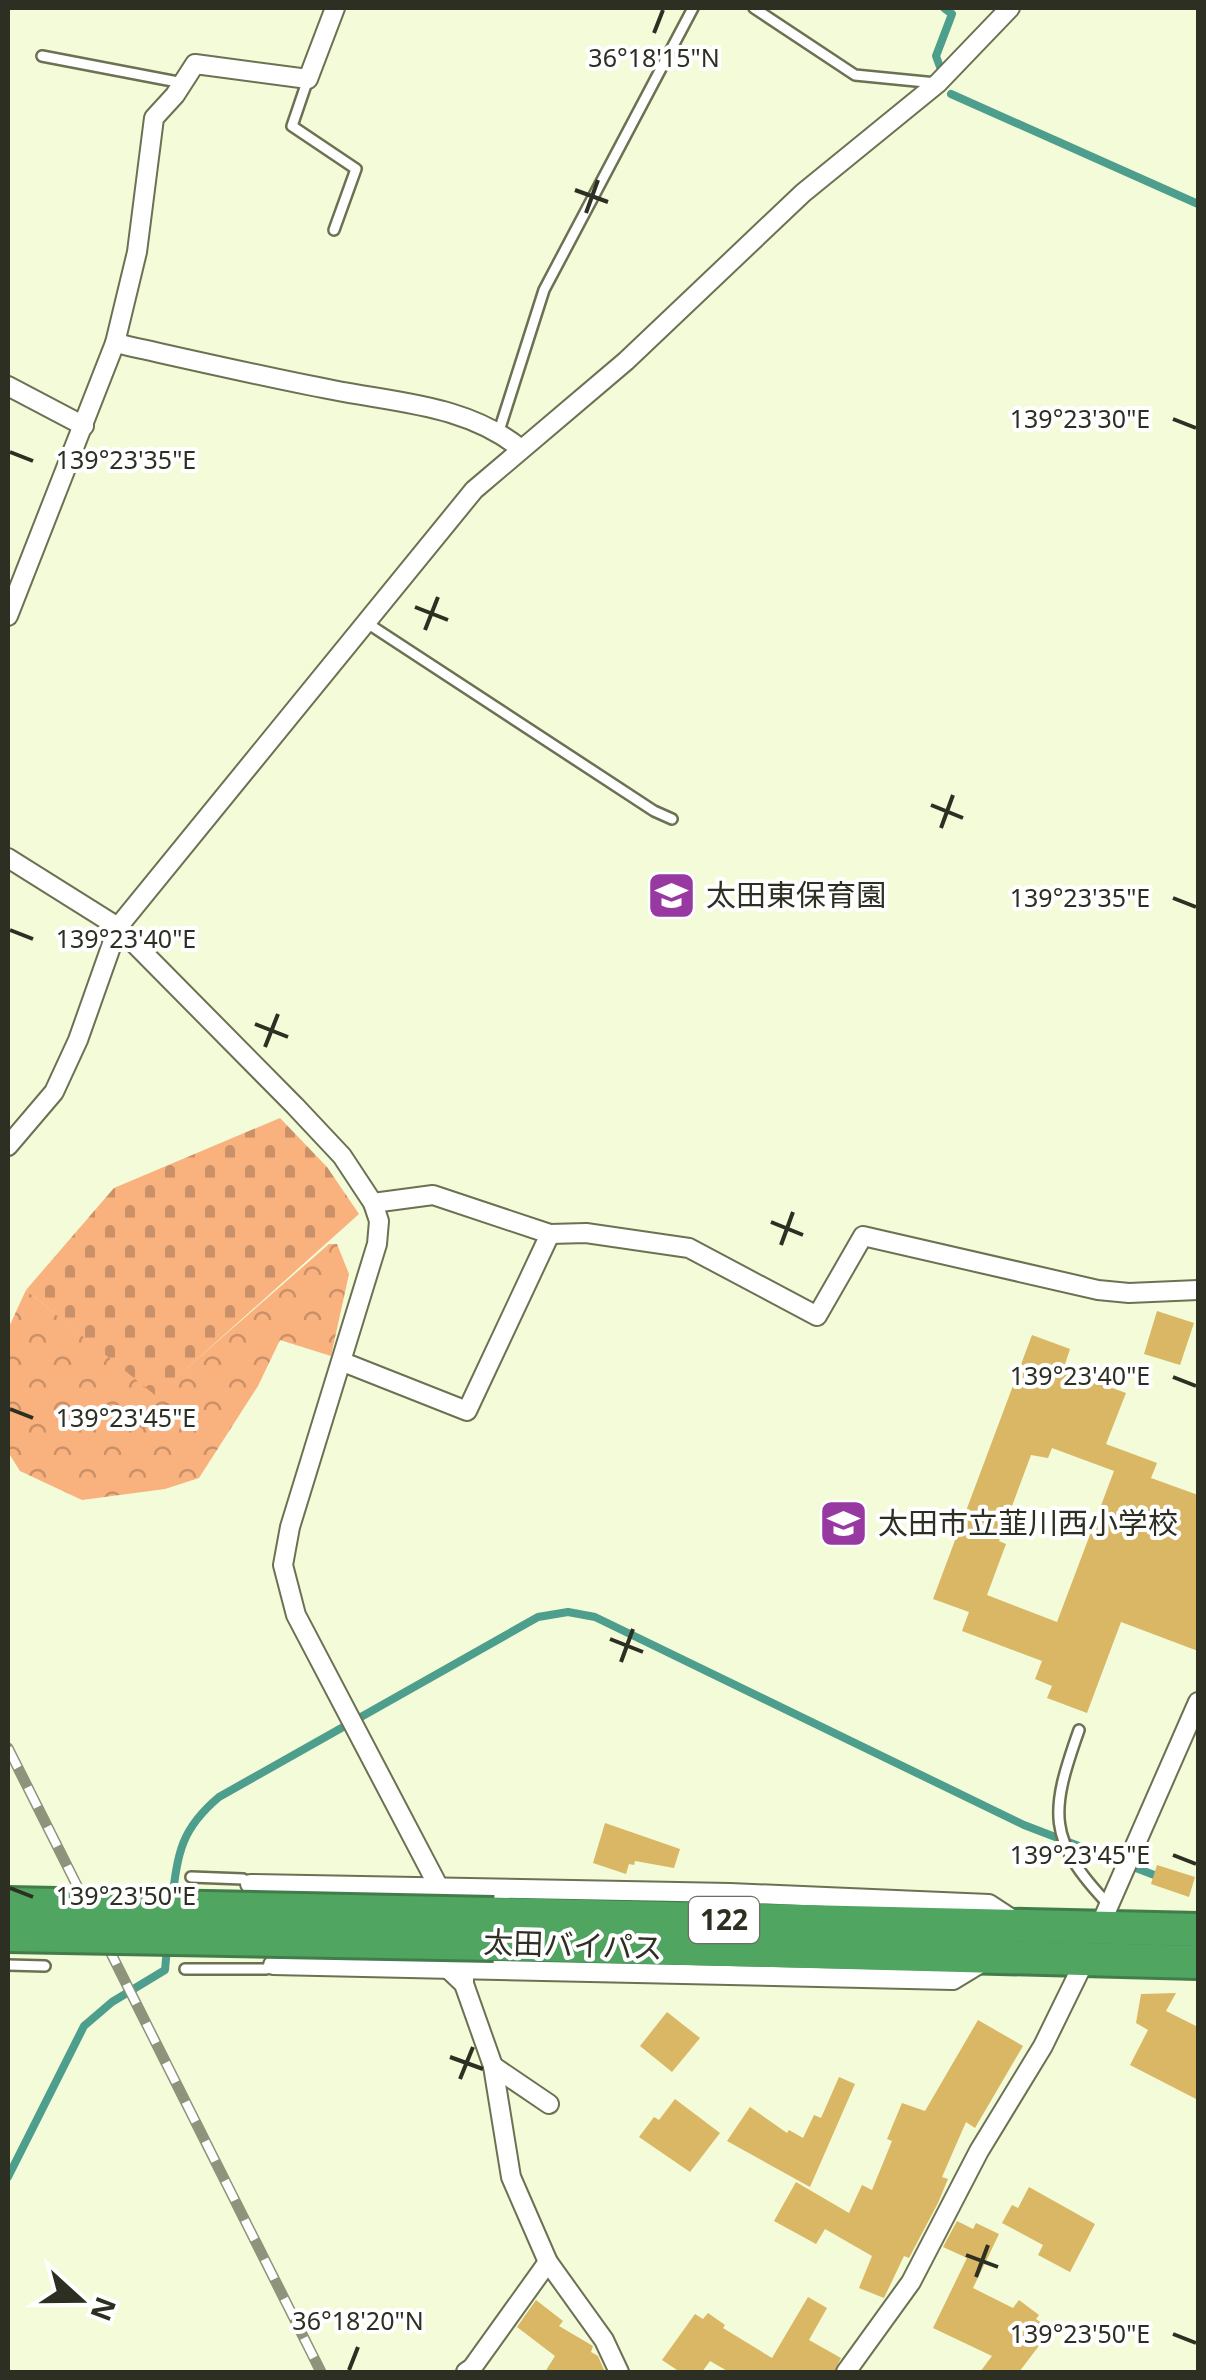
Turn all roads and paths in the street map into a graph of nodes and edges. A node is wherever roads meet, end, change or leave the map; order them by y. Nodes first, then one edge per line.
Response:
1 (336, 8) edge
2 (693, 8) edge
3 (754, 8) edge
4 (1010, 8) edge
5 (42, 56) dead end
6 (308, 79) junction
7 (183, 83) junction
8 (938, 83) junction
9 (334, 230) dead end
10 (115, 343) junction
11 (8, 386) edge
12 (84, 426) junction
13 (498, 431) junction
14 (520, 449) junction
15 (8, 616) edge
16 (365, 621) junction
17 (672, 819) dead end
18 (8, 858) edge
19 (118, 928) junction
20 (8, 1146) edge
21 (373, 1203) junction
22 (550, 1234) junction
23 (1198, 1290) edge
24 (343, 1362) junction
25 (1198, 1702) edge
26 (1079, 1730) dead end
27 (191, 1877) dead end
28 (250, 1884) joint
29 (440, 1890) junction
30 (8, 1904) edge
31 (1104, 1916) junction
32 (1023, 1926) junction
33 (494, 1929) junction
34 (1198, 1930) edge
35 (8, 1936) edge
36 (990, 1957) junction
37 (1085, 1960) junction
38 (1198, 1962) edge
39 (273, 1964) joint
40 (8, 1965) edge
41 (44, 1966) dead end
42 (185, 1969) dead end
43 (458, 1974) junction
44 (493, 2066) junction
45 (549, 2104) dead end
46 (548, 2262) junction
47 (472, 2371) edge
48 (619, 2372) edge
49 (846, 2372) edge

1 - 6 street
2 - 13 lane
3 - 8 lane
4 - 8 street
5 - 7 lane
6 - 7 street
6 - 9 lane
7 - 10 street
8 - 14 street
10 - 12 street
10 - 13 street
11 - 12 street
12 - 15 street
13 - 14 street
14 - 16 street
16 - 17 lane
16 - 19 street
18 - 19 street
19 - 20 street
19 - 21 street
21 - 22 street
21 - 24 street
22 - 23 street
22 - 24 street
24 - 29 street
25 - 31 street
26 - 31 lane
27 - 28 lane
28 - 29 street
29 - 32 street
29 - 43 street
30 - 33 highway, 太田バイパス / 122, bridge
31 - 32 highway, 太田バイパス / 122
31 - 34 highway, 太田バイパス / 122
31 - 37 street
32 - 33 highway, 太田バイパス / 122
33 - 35 highway, 太田バイパス / 122, bridge
33 - 36 highway, 太田バイパス / 122
36 - 37 highway, 太田バイパス / 122
36 - 43 street
37 - 38 highway, 太田バイパス / 122
37 - 49 street
39 - 42 lane
39 - 43 street
40 - 41 lane
43 - 44 street
44 - 45 street
44 - 46 street
46 - 47 street
46 - 48 street

